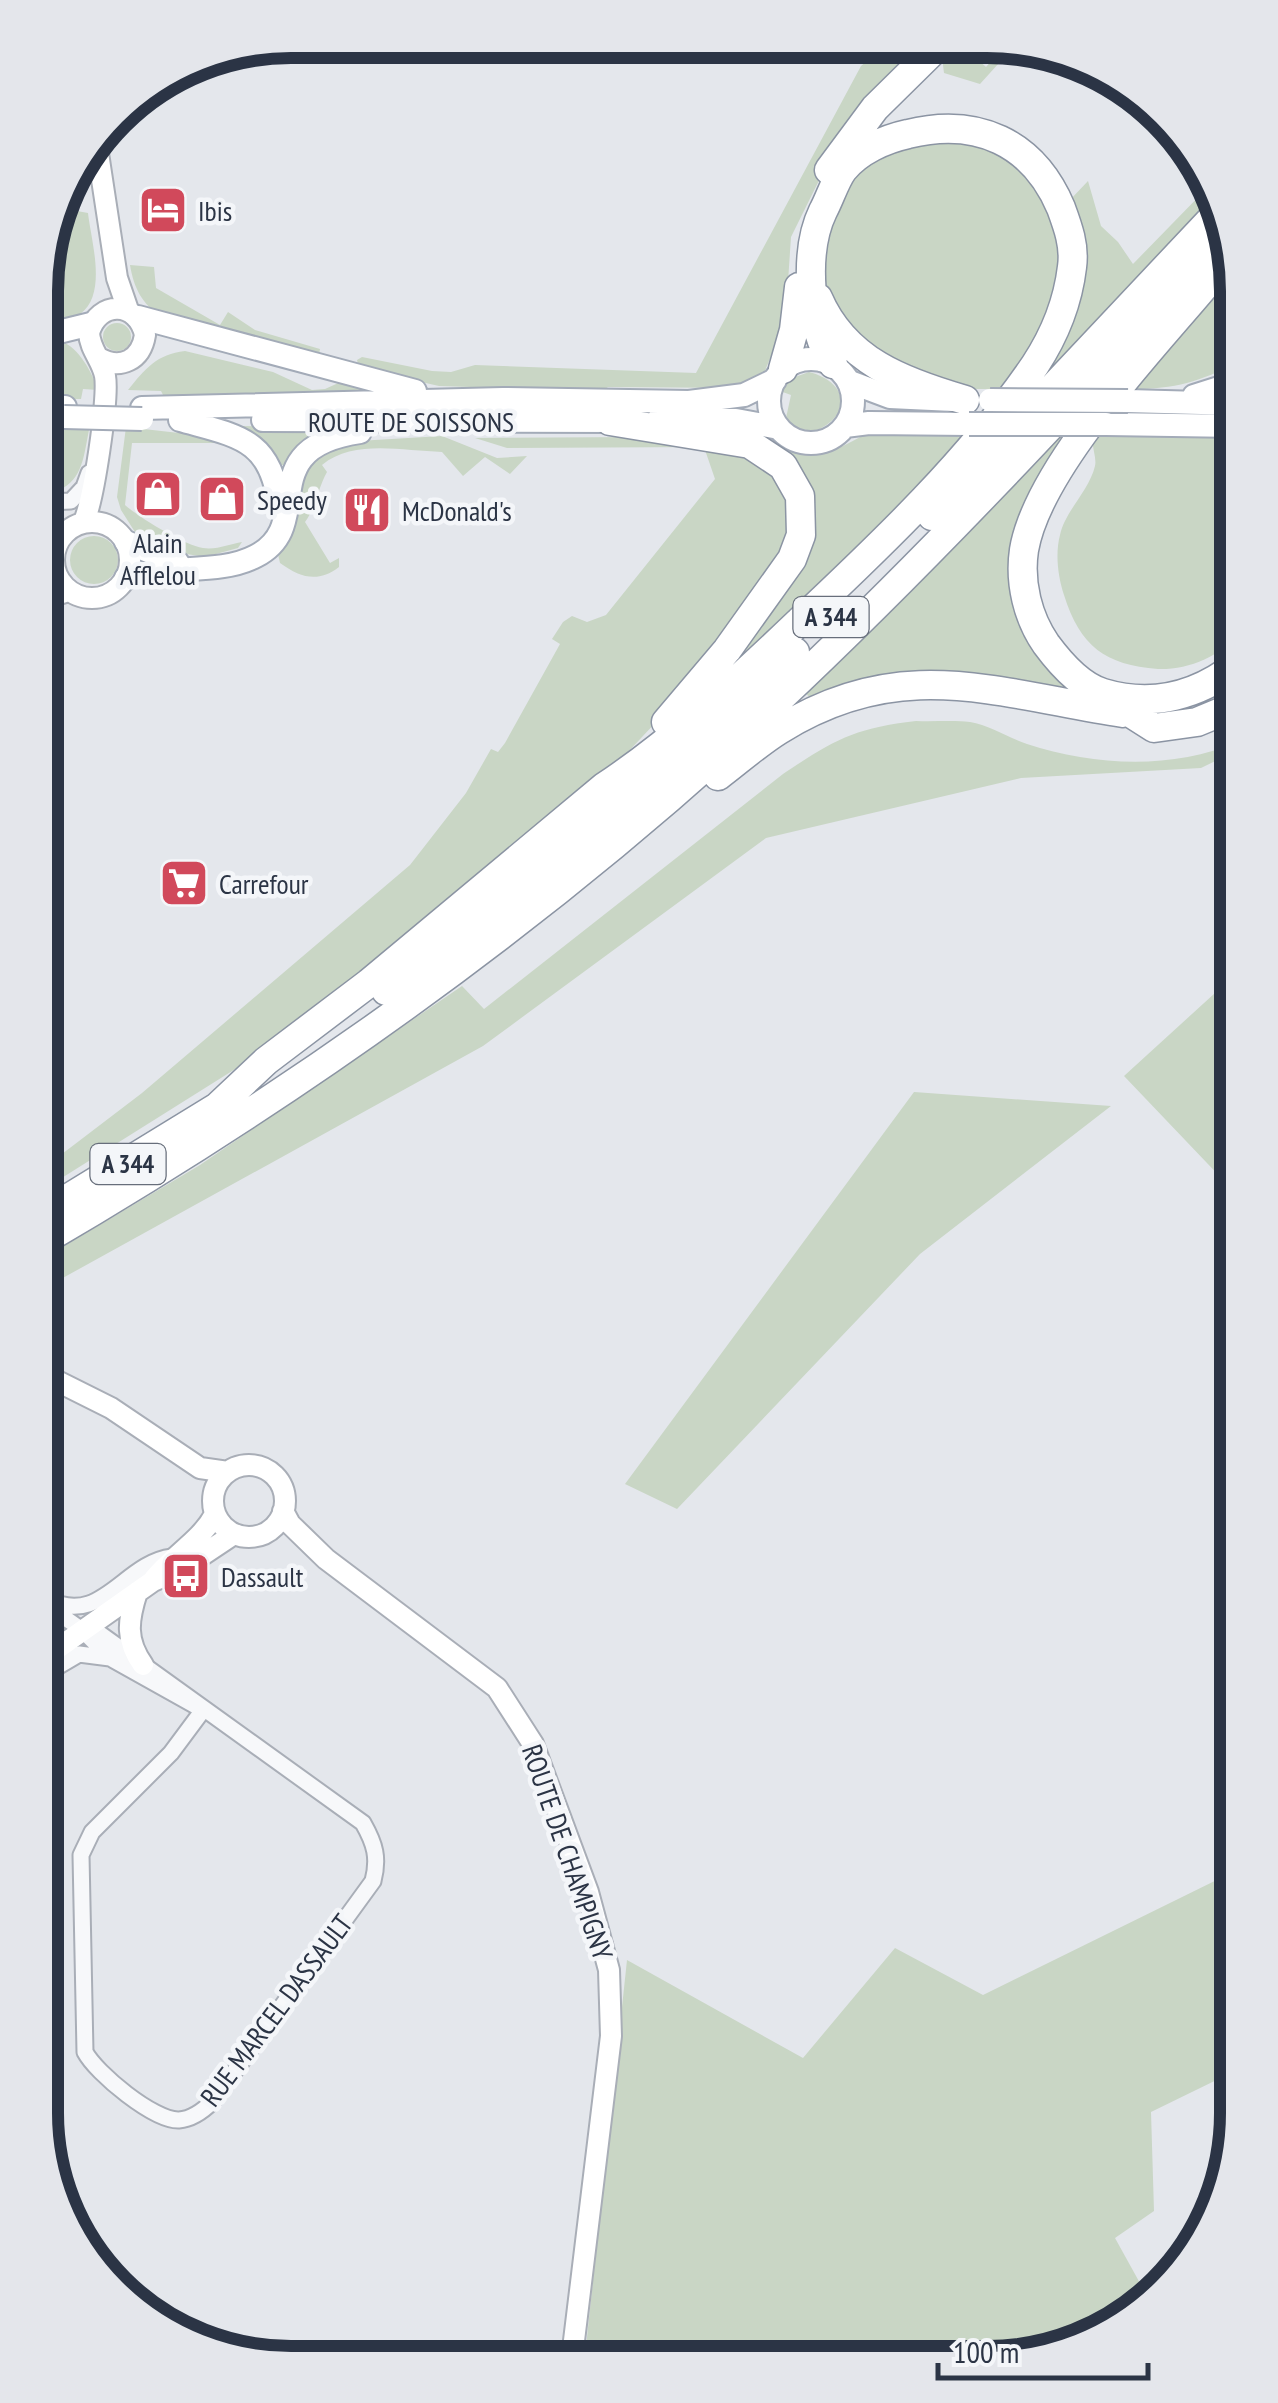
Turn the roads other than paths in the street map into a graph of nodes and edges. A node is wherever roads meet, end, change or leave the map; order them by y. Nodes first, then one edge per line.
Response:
1 (926, 58) edge
2 (98, 160) edge
3 (96, 162) edge
4 (1210, 222) edge
5 (1216, 247) edge
6 (1219, 269) edge
7 (813, 288) junction
8 (133, 314) junction
9 (95, 319) junction
10 (58, 331) edge
11 (99, 358) junction
12 (132, 360) junction
13 (841, 373) junction
14 (779, 375) junction
15 (1220, 388) edge
16 (502, 398) junction
17 (1160, 401) junction
18 (1220, 403) edge
19 (975, 408) junction
20 (58, 412) edge
21 (142, 414) junction
22 (180, 420) junction
23 (610, 421) junction
24 (426, 423) junction
25 (846, 426) junction
26 (1220, 426) edge
27 (778, 428) junction
28 (98, 445) junction
29 (58, 500) edge
30 (58, 508) edge
31 (82, 524) junction
32 (118, 534) junction
33 (268, 546) junction
34 (58, 548) edge
35 (192, 566) junction
36 (58, 576) edge
37 (126, 578) junction
38 (69, 590) junction
39 (58, 594) edge
40 (1220, 679) edge
41 (1220, 697) edge
42 (1220, 712) edge
43 (1132, 714) junction
44 (604, 787) junction
45 (661, 805) junction
46 (214, 1110) junction
47 (58, 1205) edge
48 (58, 1232) edge
49 (58, 1381) edge
50 (221, 1480) junction
51 (283, 1511) junction
52 (215, 1514) junction
53 (234, 1534) junction
54 (264, 1534) junction
55 (172, 1557) junction
56 (326, 1559) junction
57 (145, 1586) junction
58 (58, 1605) edge
59 (58, 1612) edge
60 (82, 1630) junction
61 (58, 1647) edge
62 (110, 1658) junction
63 (144, 1665) junction
64 (58, 1666) edge
65 (204, 1710) junction
66 (573, 2346) edge

1 - 14 highway
2 - 8 street
3 - 9 street
4 - 46 highway, A 344
5 - 45 highway, A 344
6 - 40 highway
7 - 13 highway
7 - 19 highway
7 - 44 highway
8 - 9 street
8 - 12 street
8 - 16 main road
9 - 10 main road
9 - 11 street
11 - 12 street
11 - 28 street
12 - 32 street
13 - 14 main road
13 - 19 main road
13 - 25 main road
14 - 16 main road, ROUTE DE SOISSONS
14 - 27 main road
15 - 17 main road
16 - 21 main road, ROUTE DE SOISSONS
17 - 18 main road
17 - 19 main road, bridge
19 - 25 main road
19 - 26 main road, bridge
20 - 21 main road, ROUTE DE SOISSONS
21 - 22 main road, ROUTE DE SOISSONS
22 - 24 main road, ROUTE DE SOISSONS
22 - 33 main road
23 - 24 main road, ROUTE DE SOISSONS
23 - 27 main road, ROUTE DE SOISSONS
23 - 44 highway
24 - 33 main road
25 - 27 main road
28 - 29 street
28 - 31 street
30 - 31 street
31 - 32 street
31 - 34 street
32 - 35 main road
32 - 37 street
33 - 35 main road
35 - 37 main road
36 - 38 street
37 - 38 street
38 - 39 street
41 - 43 highway
42 - 43 highway
43 - 45 highway
44 - 46 highway
45 - 48 highway, A 344
46 - 47 highway, A 344
49 - 50 street
50 - 51 street
50 - 52 street
51 - 54 street
51 - 56 street, ROUTE DE CHAMPIGNY
52 - 53 street
52 - 55 street
53 - 54 street
53 - 57 street
54 - 56 street, ROUTE DE CHAMPIGNY
55 - 57 street
55 - 58 street
56 - 66 street, ROUTE DE CHAMPIGNY
57 - 60 street
57 - 63 street
59 - 60 street
60 - 61 street
60 - 62 street, RUE MARCEL DASSAULT
60 - 63 street, RUE MARCEL DASSAULT
62 - 64 street
62 - 65 street, RUE MARCEL DASSAULT
63 - 65 street, RUE MARCEL DASSAULT
65 - 65 street, RUE MARCEL DASSAULT

